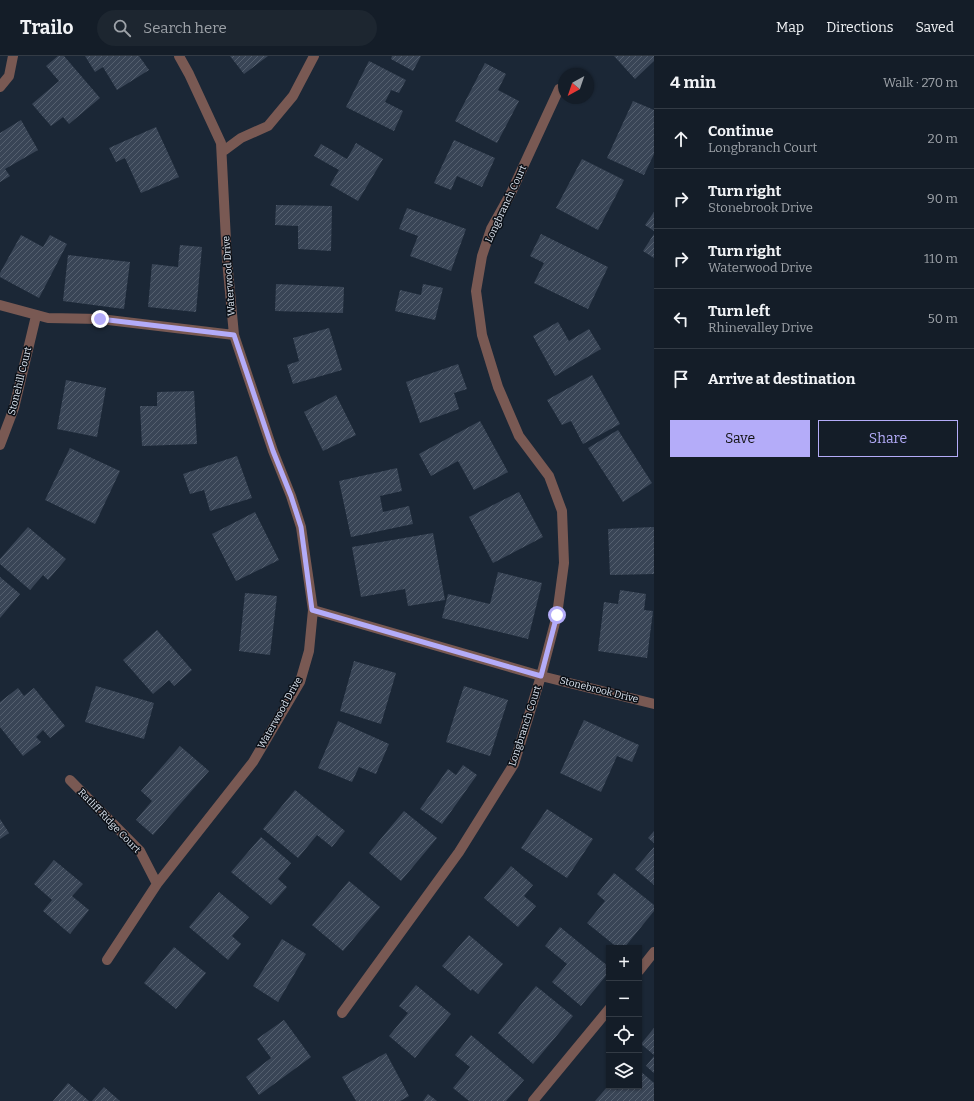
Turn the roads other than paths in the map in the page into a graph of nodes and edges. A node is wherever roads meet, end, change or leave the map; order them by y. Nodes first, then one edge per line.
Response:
1 (13, 56) edge
2 (179, 56) edge
3 (314, 56) edge
4 (0, 87) edge
5 (558, 91) edge
6 (222, 152) junction
7 (0, 305) edge
8 (36, 316) junction
9 (234, 335) junction
10 (0, 445) edge
11 (312, 610) junction
12 (541, 676) junction
13 (654, 704) edge
14 (70, 780) dead end
15 (157, 884) junction
16 (654, 952) edge
17 (107, 960) dead end
18 (642, 967) edge
19 (342, 1013) dead end
20 (606, 1013) edge
21 (533, 1101) edge

1 - 4 street
2 - 6 street, Waterwood Drive
3 - 6 street
5 - 12 street, Longbranch Court
6 - 9 street, Waterwood Drive
7 - 8 street
8 - 9 street
8 - 10 street, Stonehill Court
9 - 11 street, Waterwood Drive
11 - 12 street, Stonebrook Drive
11 - 15 street, Waterwood Drive
12 - 13 street, Stonebrook Drive
12 - 19 street, Longbranch Court
14 - 15 street, Ratliff Ridge Court
15 - 17 street, Waterwood Drive
16 - 18 street
20 - 21 street

